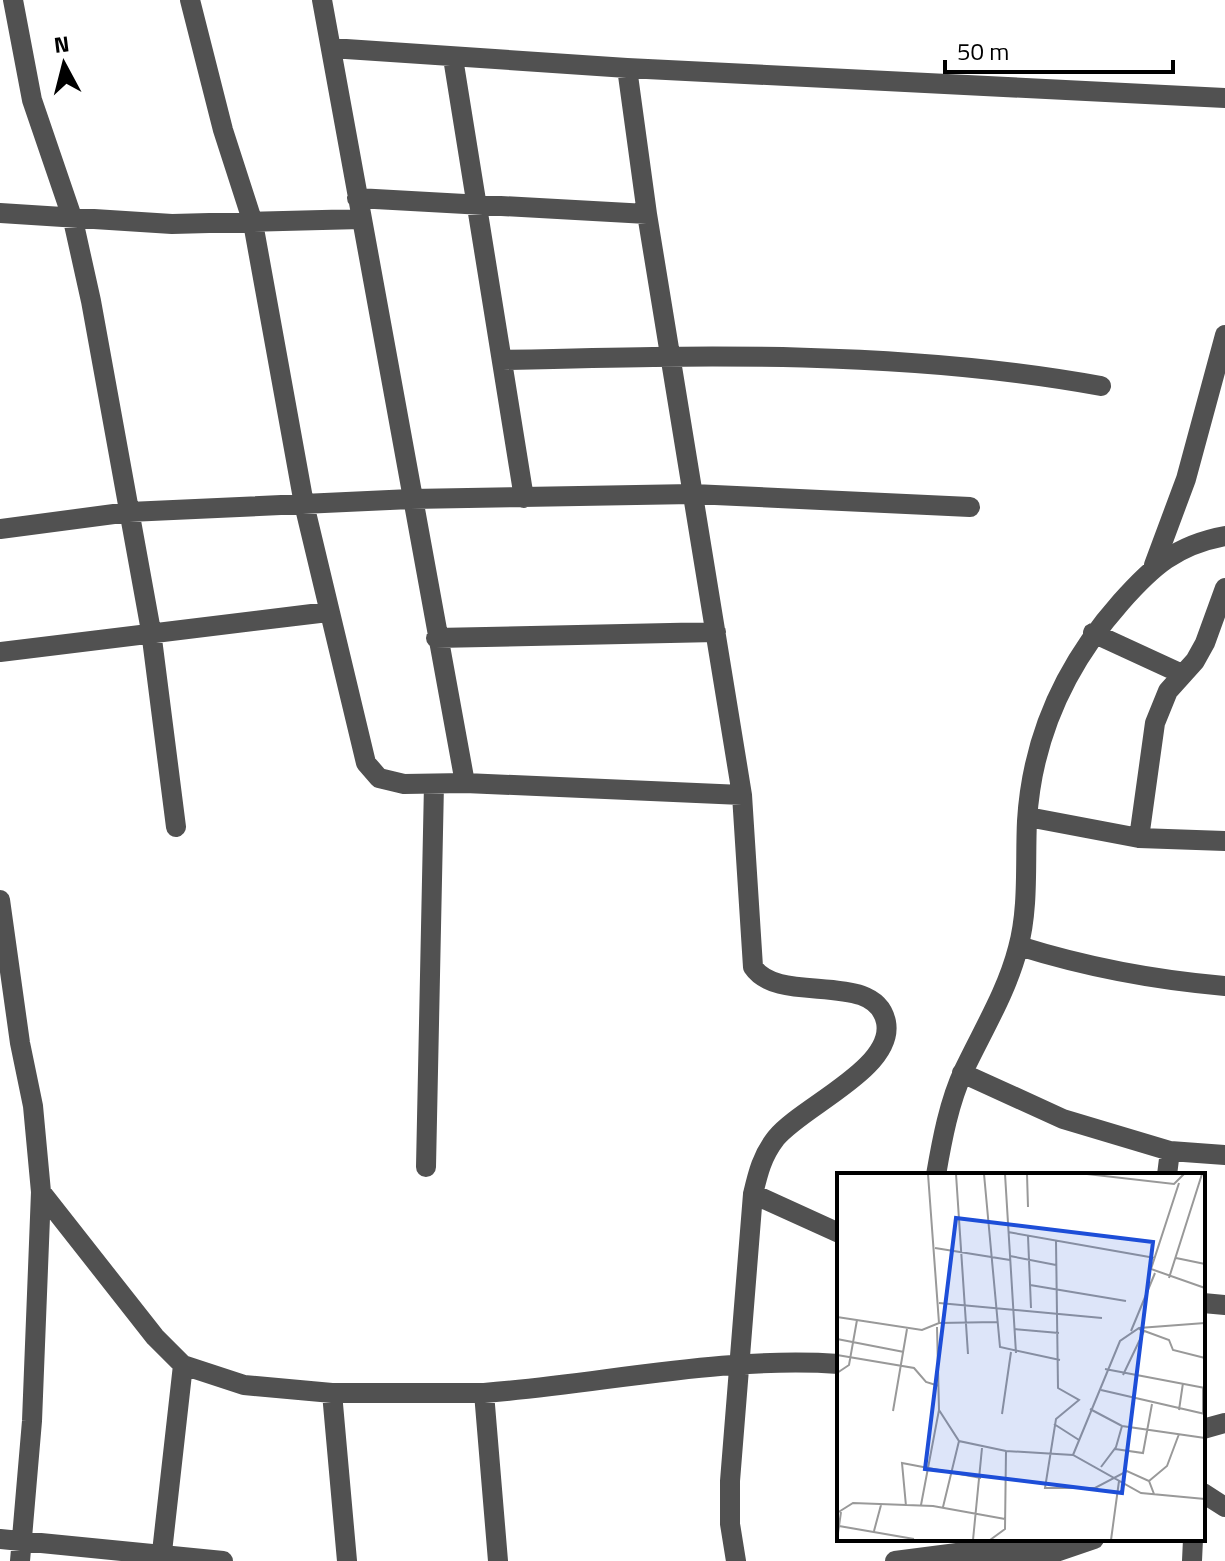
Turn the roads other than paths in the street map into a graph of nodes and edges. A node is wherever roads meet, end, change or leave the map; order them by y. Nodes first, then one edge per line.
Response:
1 (13, 0) edge
2 (190, 0) edge
3 (322, 0) edge
4 (331, 48) junction
5 (453, 58) junction
6 (627, 68) junction
7 (1225, 98) edge
8 (357, 198) junction
9 (479, 202) junction
10 (0, 213) edge
11 (647, 214) junction
12 (361, 219) junction
13 (73, 220) junction
14 (253, 223) junction
15 (1225, 335) edge
16 (670, 356) junction
17 (503, 360) junction
18 (1101, 386) dead end
19 (693, 494) junction
20 (524, 498) junction
21 (411, 499) junction
22 (304, 504) junction
23 (970, 507) dead end
24 (129, 512) junction
25 (0, 529) edge
26 (1225, 536) edge
27 (1199, 542) junction
28 (1225, 551) edge
29 (1154, 565) junction
30 (1225, 588) edge
31 (328, 612) junction
32 (151, 631) junction
33 (716, 632) junction
34 (1093, 633) junction
35 (436, 638) junction
36 (0, 652) edge
37 (1182, 674) junction
38 (465, 783) junction
39 (434, 784) junction
40 (742, 795) junction
41 (1028, 817) junction
42 (176, 827) dead end
43 (1139, 838) junction
44 (1225, 841) edge
45 (0, 900) edge
46 (1019, 946) junction
47 (1225, 986) edge
48 (10, 1042) edge
49 (962, 1073) junction
50 (1170, 1151) junction
51 (1225, 1155) edge
52 (426, 1167) dead end
53 (936, 1173) edge
54 (1167, 1173) edge
55 (41, 1192) junction
56 (753, 1194) junction
57 (837, 1232) edge
58 (1205, 1303) edge
59 (1225, 1305) edge
60 (837, 1364) edge
61 (183, 1365) junction
62 (737, 1365) junction
63 (332, 1393) junction
64 (484, 1393) junction
65 (1225, 1423) edge
66 (1205, 1428) edge
67 (1205, 1494) edge
68 (1225, 1507) edge
69 (0, 1539) edge
70 (22, 1539) junction
71 (1088, 1541) edge
72 (1193, 1541) edge
73 (162, 1558) edge
74 (20, 1561) edge
75 (223, 1561) edge
76 (347, 1561) edge
77 (498, 1561) edge
78 (736, 1561) edge
79 (895, 1561) edge
80 (1192, 1561) edge

1 - 13 street
2 - 14 street
3 - 4 street
4 - 5 street
4 - 8 street
5 - 6 street
5 - 9 street
6 - 7 street
6 - 11 street
8 - 9 street
8 - 12 street
9 - 11 street
9 - 17 street
10 - 13 street
11 - 16 street
12 - 14 street
12 - 21 street
13 - 14 street
13 - 24 street
14 - 22 street
15 - 29 street
16 - 17 street
16 - 18 street
16 - 19 street
17 - 20 street
19 - 20 street
19 - 23 street
19 - 33 street
20 - 21 street
21 - 22 street
21 - 35 street
22 - 24 street
22 - 31 street
24 - 25 street
24 - 32 street
26 - 27 street
27 - 28 street
27 - 29 street
29 - 34 street
30 - 37 street
31 - 32 street
31 - 39 street
32 - 36 street
32 - 42 street
33 - 35 street
33 - 40 street
34 - 37 street
34 - 41 street
35 - 38 street
37 - 43 street
38 - 39 street
38 - 40 street
39 - 52 street
40 - 56 street
41 - 43 street
41 - 46 street
43 - 44 street
45 - 48 street
46 - 47 street
46 - 49 street
48 - 55 street
49 - 50 street
49 - 53 street
50 - 51 street
50 - 54 street
55 - 61 street
55 - 70 street
56 - 57 street
56 - 62 street
58 - 59 street
60 - 62 street
61 - 63 street
61 - 73 street
62 - 64 street
62 - 78 street
63 - 64 street
63 - 76 street
64 - 77 street
65 - 66 street
67 - 68 street
69 - 70 street
70 - 73 street
70 - 74 street
71 - 79 street
72 - 80 street
73 - 75 street

